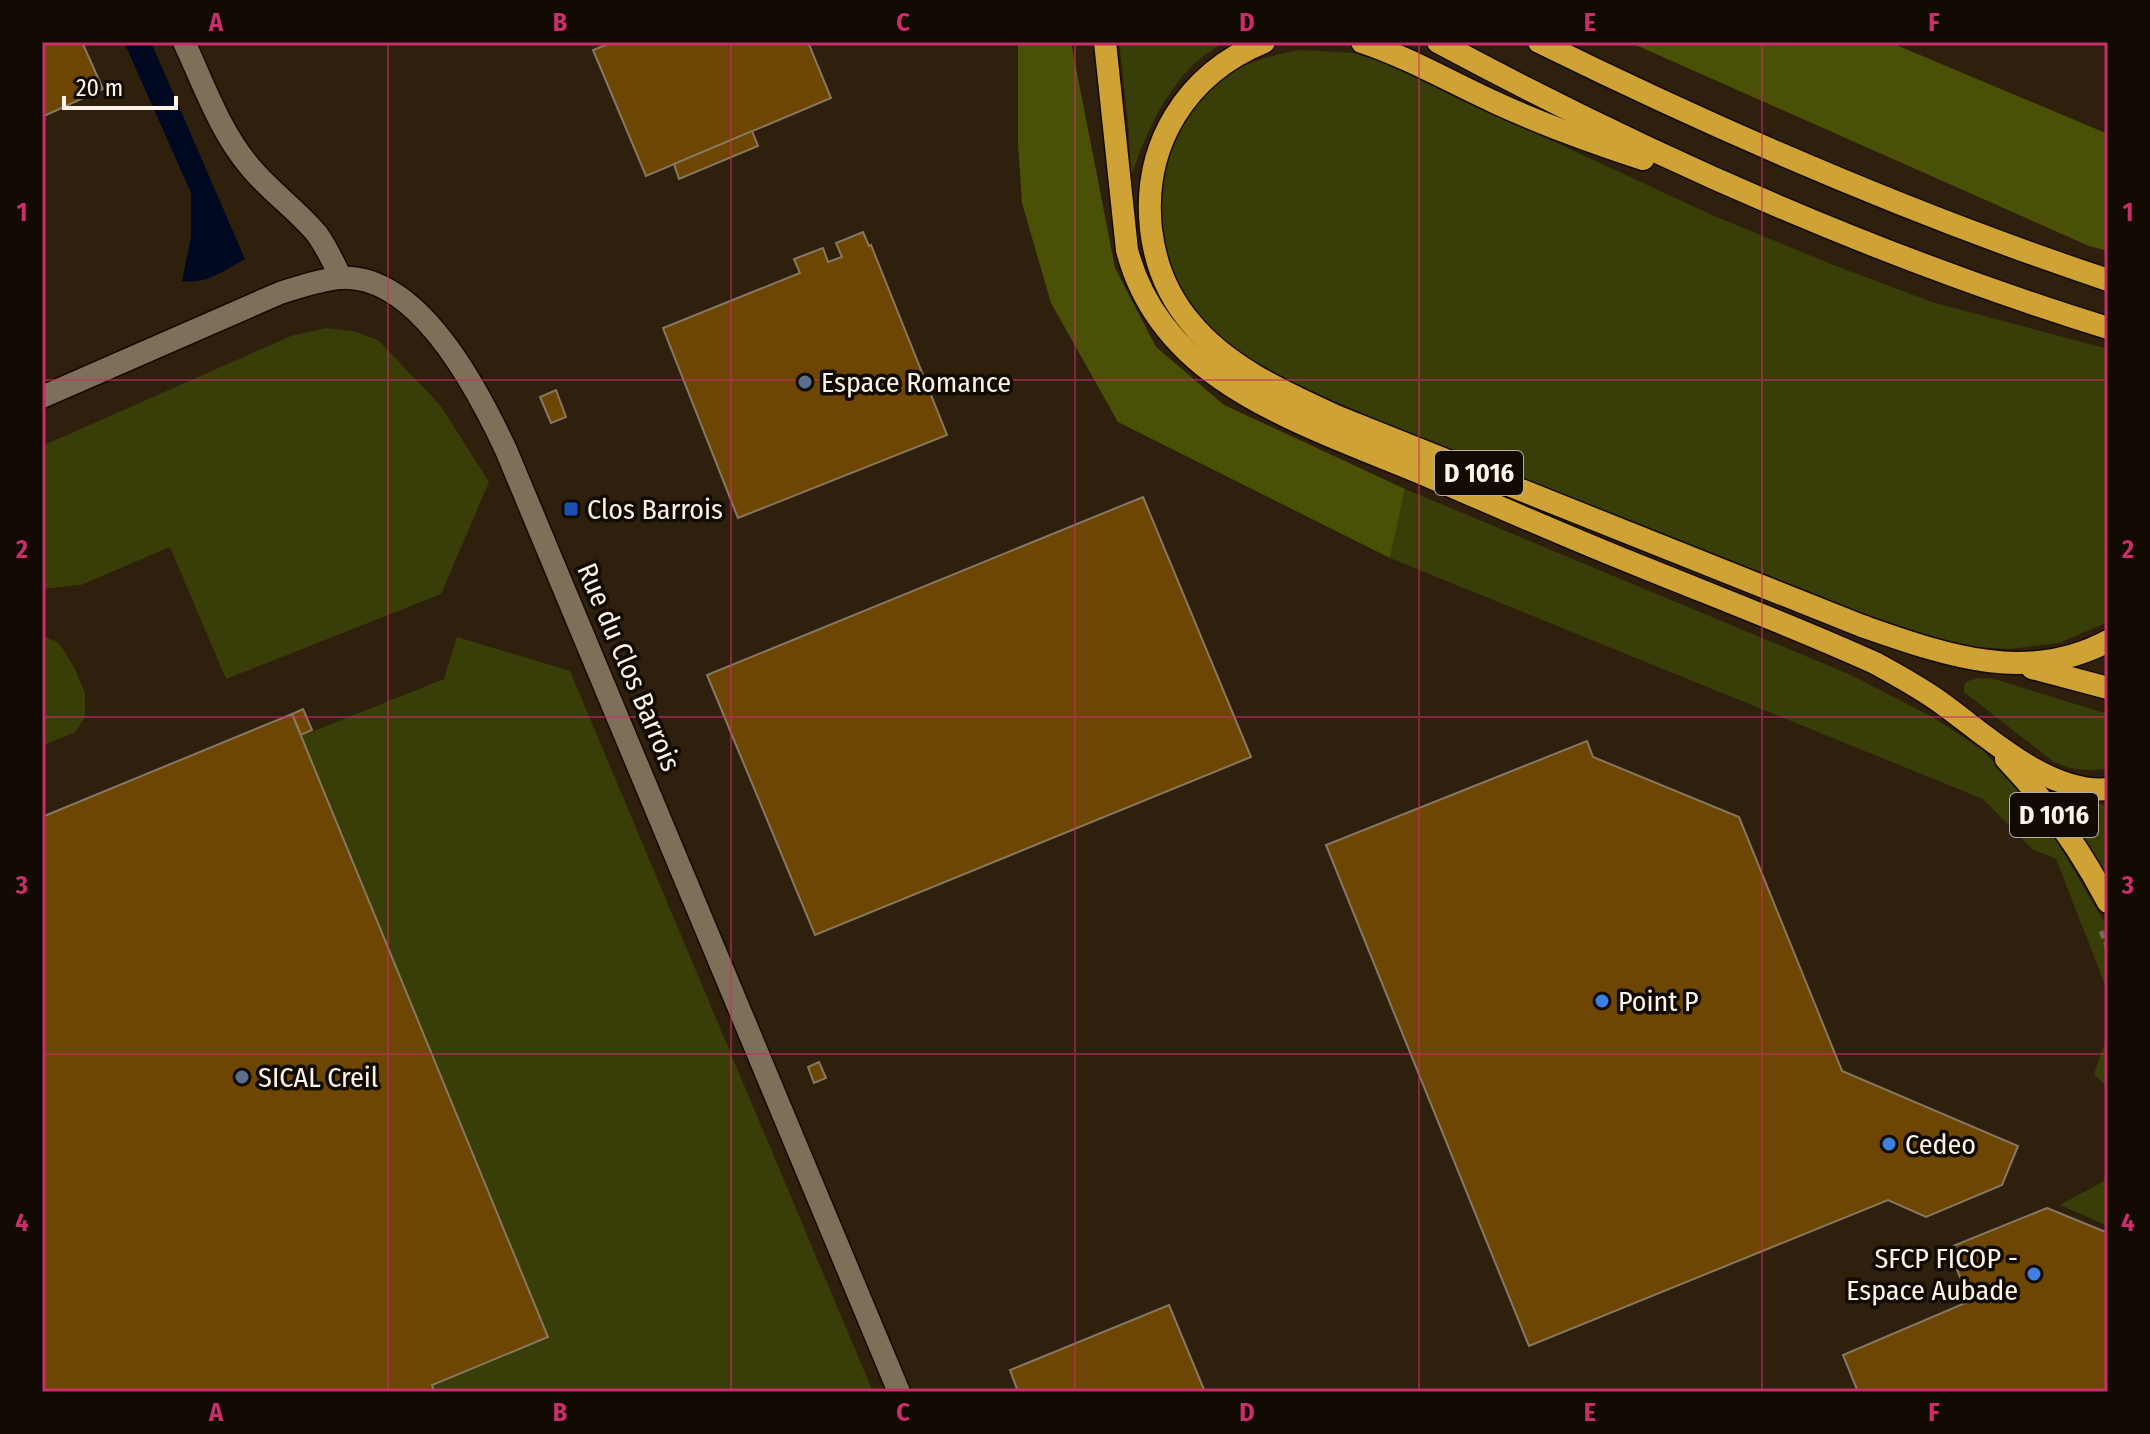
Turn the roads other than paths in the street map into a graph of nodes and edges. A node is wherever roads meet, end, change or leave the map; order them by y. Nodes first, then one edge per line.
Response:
1 (184, 42) edge
2 (1105, 42) edge
3 (1264, 42) edge
4 (1362, 42) edge
5 (1438, 42) edge
6 (1539, 42) edge
7 (1750, 194) junction
8 (341, 278) junction
9 (2108, 280) edge
10 (2108, 328) edge
11 (42, 397) edge
12 (2108, 641) edge
13 (2015, 664) junction
14 (2108, 688) edge
15 (1986, 737) junction
16 (2108, 789) edge
17 (2108, 902) edge
18 (899, 1392) edge

1 - 8 street
2 - 15 highway, D 1016
3 - 13 highway, D 1016
4 - 7 highway
5 - 7 highway
6 - 9 highway
7 - 10 highway
8 - 11 street, Rue du Clos Barrois
8 - 18 street, Rue du Clos Barrois
12 - 13 highway, D 1016
13 - 14 highway, D 1016
15 - 16 highway, D 1016
15 - 17 highway, D 1016

